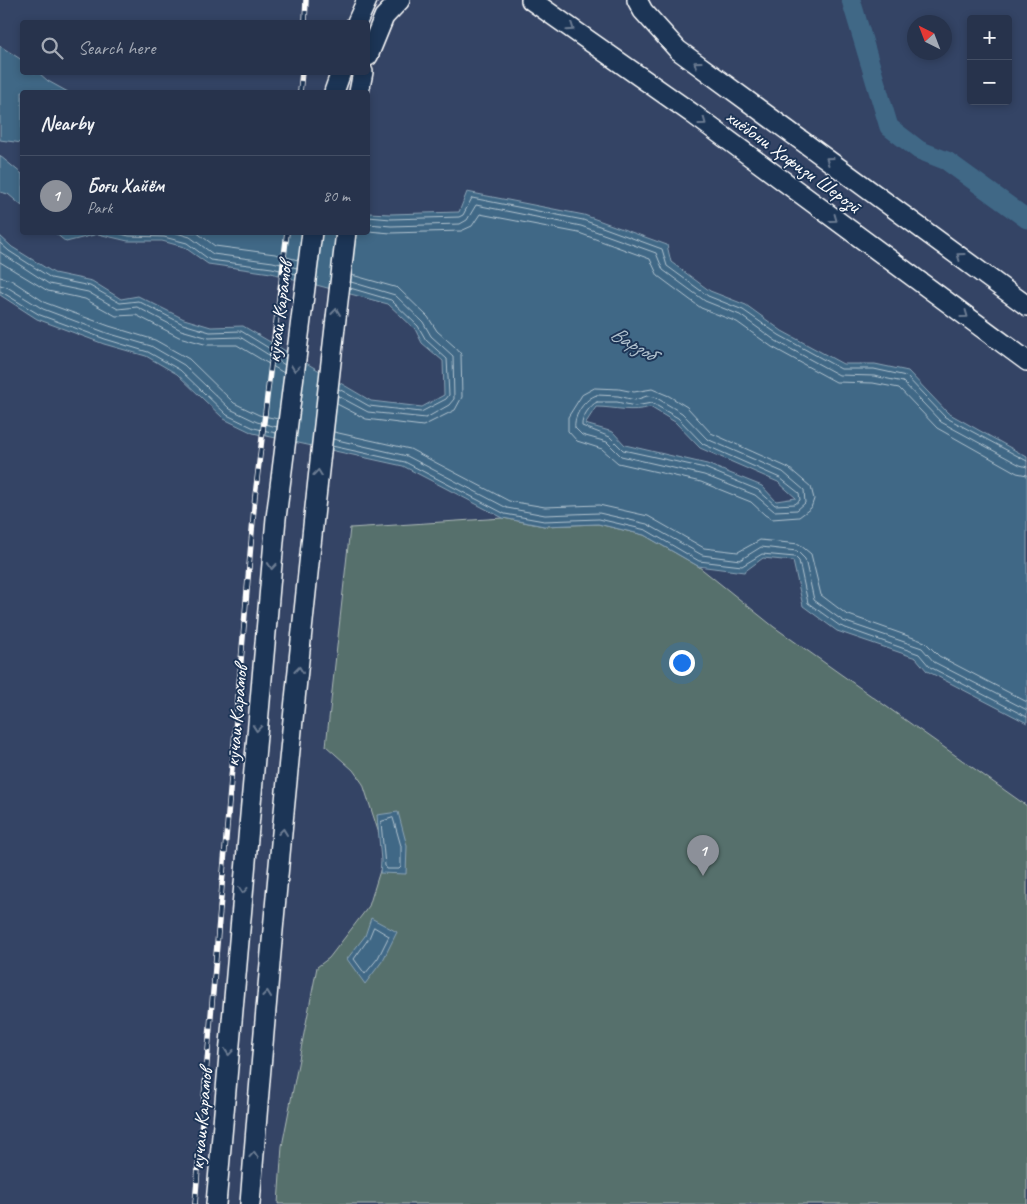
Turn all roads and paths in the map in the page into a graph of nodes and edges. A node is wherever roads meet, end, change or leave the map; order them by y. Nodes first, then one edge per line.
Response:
1 (367, 0) edge
2 (400, 0) edge
3 (531, 0) edge
4 (637, 0) edge
5 (358, 20) edge
6 (370, 51) edge
7 (339, 75) edge
8 (362, 75) edge
9 (335, 90) edge
10 (359, 90) edge
11 (312, 235) edge
12 (346, 235) edge
13 (1027, 306) edge
14 (1027, 361) edge
15 (216, 1204) edge
16 (250, 1204) edge

1 - 5 main road
2 - 6 main road
3 -> 14 main road, хиёбони Ҳофизи Шерозӣ
13 -> 4 main road, хиёбони Ҳофизи Шерозӣ
7 - 9 main road
8 - 10 main road
11 -> 15 main road, кӯчаи Карамов
16 -> 12 main road

